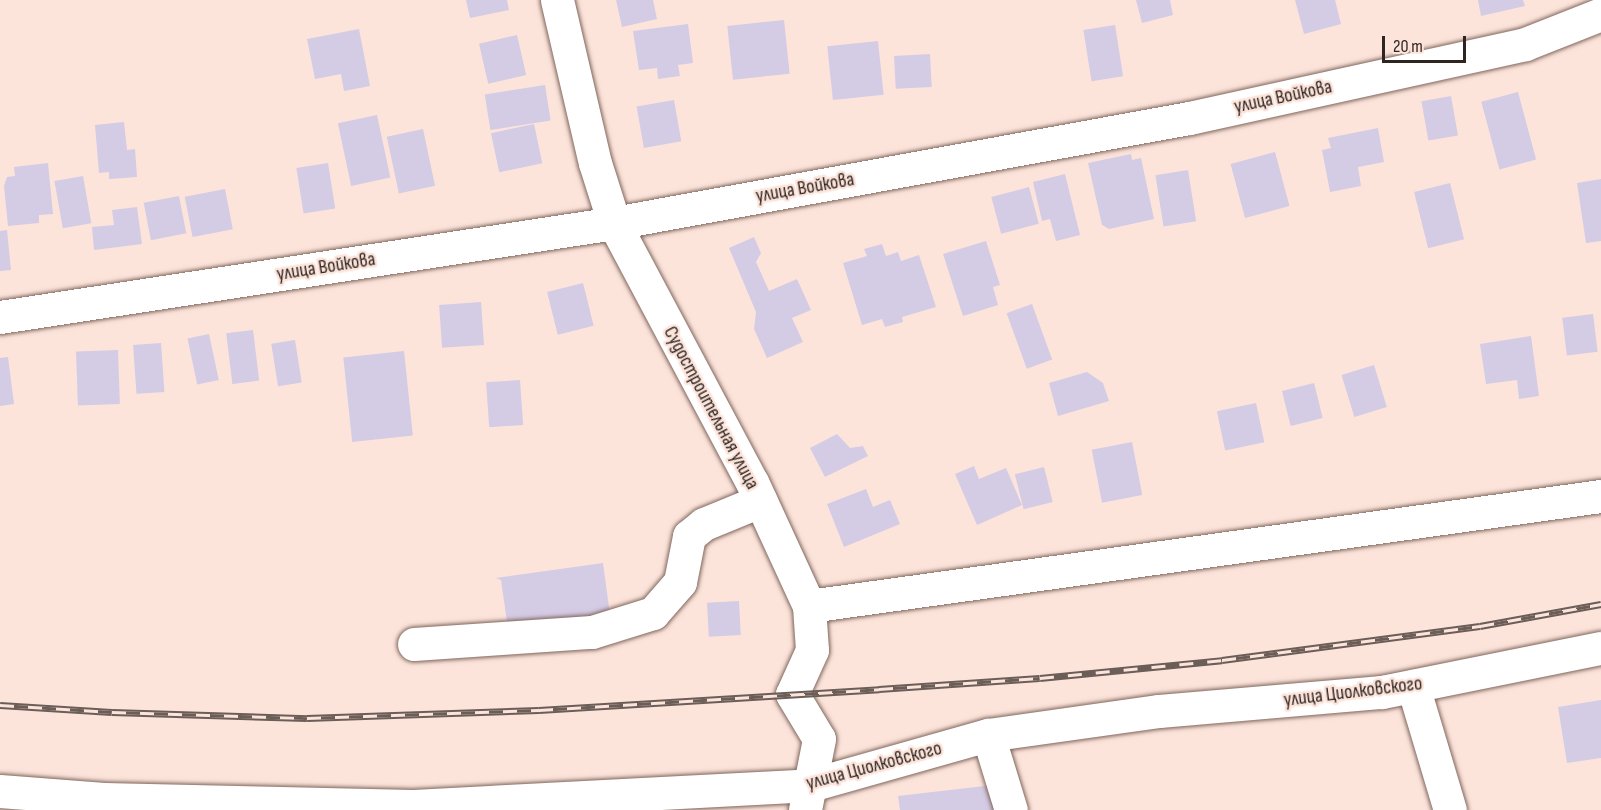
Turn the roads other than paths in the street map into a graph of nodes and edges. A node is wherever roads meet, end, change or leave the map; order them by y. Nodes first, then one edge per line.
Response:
1 (557, 0) edge
2 (1601, 14) edge
3 (614, 224) junction
4 (0, 317) edge
5 (1601, 496) edge
6 (760, 501) junction
7 (809, 606) junction
8 (414, 644) dead end
9 (1601, 648) edge
10 (1413, 686) junction
11 (988, 735) junction
12 (0, 791) edge
13 (808, 797) edge
14 (105, 804) edge
15 (414, 808) edge
16 (1011, 810) edge
17 (1450, 810) edge

1 - 3 street, Судостроительная улица
2 - 3 street, улица Войкова
3 - 4 street, улица Войкова
3 - 6 street, Судостроительная улица
5 - 7 street
6 - 7 street, Судостроительная улица
6 - 8 street
7 - 13 street, Судостроительная улица
9 - 10 street, улица Циолковского
10 - 11 street, улица Циолковского
10 - 17 street
11 - 13 street, улица Циолковского
11 - 16 street
12 - 14 street, улица Циолковского
13 - 15 street, улица Циолковского
14 - 15 street, улица Циолковского

